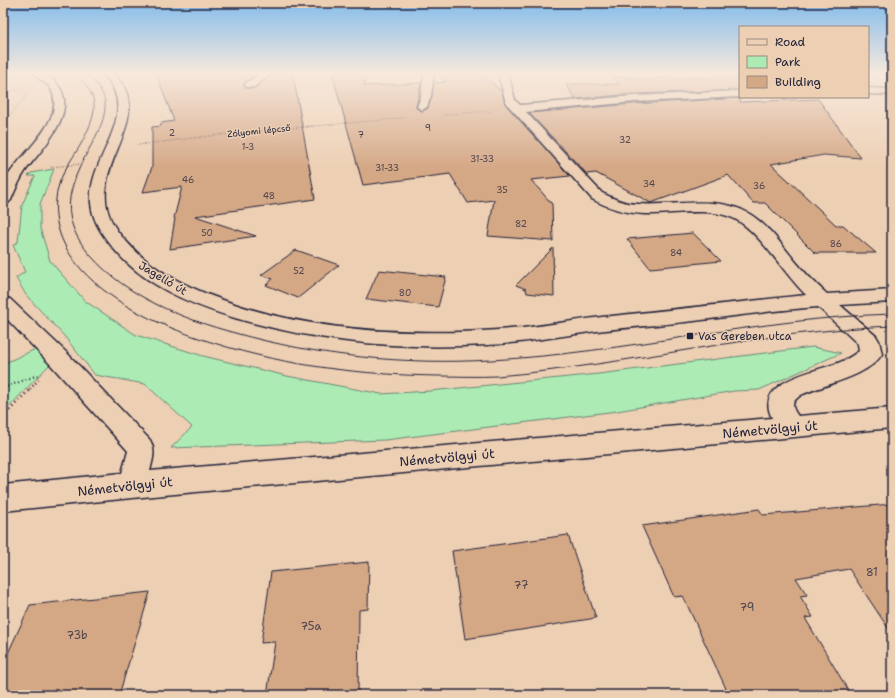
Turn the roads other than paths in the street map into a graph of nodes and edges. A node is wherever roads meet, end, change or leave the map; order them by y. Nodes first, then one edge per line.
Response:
1 (58, 106) edge
2 (124, 106) edge
3 (514, 106) edge
4 (557, 106) edge
5 (517, 109) junction
6 (12, 174) edge
7 (3, 200) edge
8 (892, 296) edge
9 (821, 300) junction
10 (3, 303) edge
11 (892, 418) edge
12 (792, 427) junction
13 (132, 485) junction
14 (3, 498) edge

1 - 6 street
2 - 9 street, Jagelló út
3 - 5 street
4 - 5 street
5 - 9 street
6 - 7 street
8 - 9 street
9 - 12 street
10 - 13 street
11 - 12 street, Németvölgyi út
12 - 13 street, Németvölgyi út
13 - 14 street, Németvölgyi út

